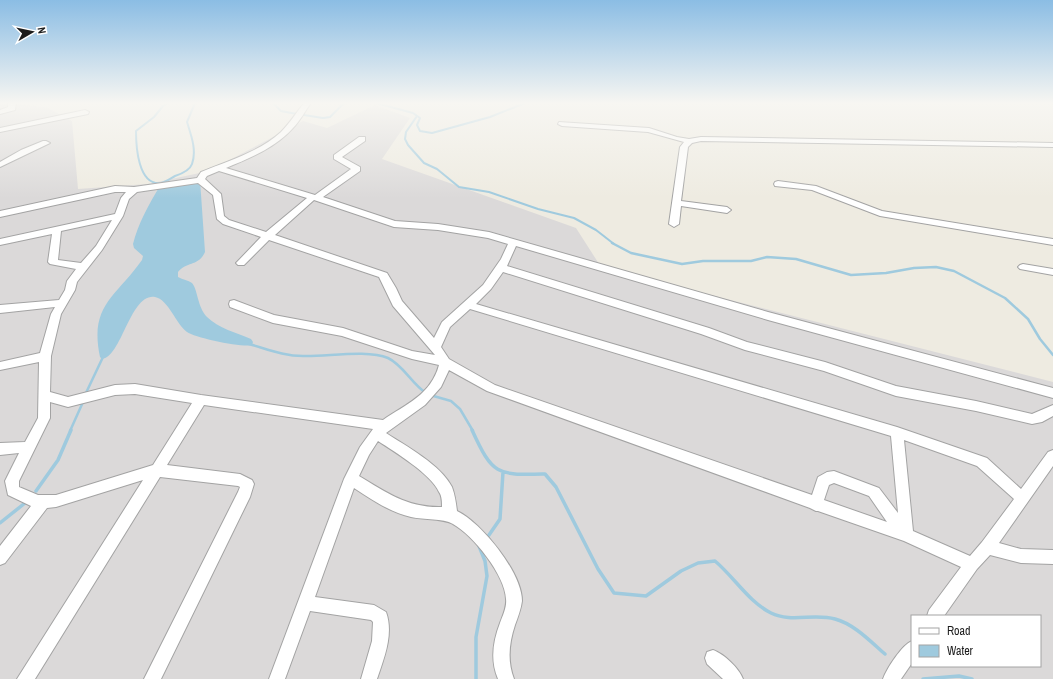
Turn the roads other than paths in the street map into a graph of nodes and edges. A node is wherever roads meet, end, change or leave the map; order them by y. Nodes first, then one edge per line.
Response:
1 (281, 135) edge
2 (663, 135) edge
3 (362, 139) dead end
4 (689, 141) junction
5 (46, 143) dead end
6 (1053, 145) edge
7 (0, 164) edge
8 (218, 168) junction
9 (200, 180) junction
10 (778, 184) dead end
11 (134, 190) junction
12 (314, 197) junction
13 (677, 203) junction
14 (727, 210) dead end
15 (0, 214) edge
16 (119, 216) junction
17 (674, 224) dead end
18 (57, 229) junction
19 (268, 236) junction
20 (0, 242) edge
21 (513, 242) junction
22 (1053, 242) edge
23 (241, 263) dead end
24 (84, 267) junction
25 (1023, 267) dead end
26 (501, 268) junction
27 (1053, 272) edge
28 (62, 303) junction
29 (234, 304) dead end
30 (468, 305) junction
31 (0, 309) edge
32 (435, 347) junction
33 (45, 356) junction
34 (445, 362) junction
35 (0, 366) edge
36 (1053, 392) edge
37 (45, 395) junction
38 (201, 400) junction
39 (1053, 410) edge
40 (380, 429) junction
41 (897, 432) junction
42 (29, 447) junction
43 (0, 449) edge
44 (1053, 456) edge
45 (155, 470) junction
46 (350, 479) junction
47 (1022, 498) junction
48 (44, 502) junction
49 (816, 505) junction
50 (450, 514) junction
51 (906, 531) junction
52 (987, 547) junction
53 (1053, 556) edge
54 (0, 558) edge
55 (972, 564) junction
56 (306, 603) junction
57 (936, 615) edge
58 (911, 650) edge
59 (713, 658) dead end
60 (25, 679) edge
61 (152, 679) edge
62 (277, 679) edge
63 (369, 679) edge
64 (506, 679) edge
65 (735, 679) edge
66 (891, 679) edge

1 - 8 street
2 - 4 street
3 - 12 street
4 - 6 street
4 - 13 street
5 - 7 street
8 - 9 street
8 - 12 street
9 - 11 street
9 - 19 street
10 - 22 street
11 - 15 street
11 - 16 street
12 - 19 street
12 - 21 street
13 - 14 street
13 - 17 street
16 - 18 street
16 - 24 street
18 - 20 street
18 - 24 street
19 - 23 street
19 - 32 street
21 - 26 street
21 - 36 street
24 - 28 street
25 - 27 street
26 - 30 street
26 - 39 street
28 - 31 street
28 - 33 street
29 - 34 street
30 - 32 street
30 - 41 street
32 - 34 street
33 - 35 street
33 - 37 street
34 - 40 street
34 - 49 street
37 - 38 street
37 - 42 street
38 - 40 street
38 - 45 street
40 - 46 street
40 - 50 street
41 - 47 street
41 - 51 street
42 - 43 street
42 - 48 street
44 - 47 street
45 - 48 street
45 - 60 street
45 - 61 street
46 - 50 street
46 - 56 street
47 - 52 street
48 - 54 street
49 - 51 street
49 - 51 street
50 - 64 street
51 - 55 street
52 - 53 street
52 - 55 street
55 - 57 street
56 - 62 street
56 - 63 street
58 - 66 street
59 - 65 street

